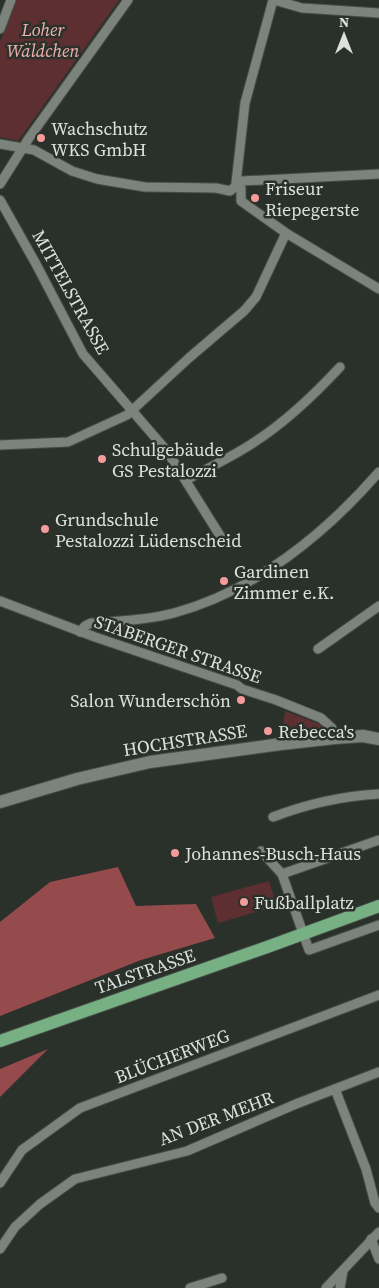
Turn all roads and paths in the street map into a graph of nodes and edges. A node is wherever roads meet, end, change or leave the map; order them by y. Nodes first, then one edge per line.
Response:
1 (11, 0) edge
2 (128, 0) edge
3 (274, 0) edge
4 (379, 13) edge
5 (0, 29) edge
6 (0, 144) edge
7 (22, 148) junction
8 (379, 174) edge
9 (0, 184) edge
10 (238, 185) junction
11 (0, 200) edge
12 (286, 232) junction
13 (379, 289) edge
14 (340, 367) dead end
15 (131, 412) junction
16 (0, 445) edge
17 (379, 472) edge
18 (186, 480) junction
19 (224, 542) dead end
20 (0, 601) edge
21 (379, 606) edge
22 (80, 632) junction
23 (318, 649) dead end
24 (335, 738) junction
25 (379, 739) edge
26 (379, 794) edge
27 (0, 802) edge
28 (273, 816) dead end
29 (379, 840) edge
30 (261, 851) dead end
31 (282, 874) junction
32 (379, 906) edge
33 (379, 925) edge
34 (302, 934) junction
35 (379, 995) edge
36 (0, 1041) edge
37 (379, 1072) edge
38 (335, 1089) junction
39 (0, 1183) edge
40 (379, 1208) edge
41 (379, 1232) edge
42 (371, 1239) junction
43 (0, 1249) edge
44 (379, 1259) edge
45 (343, 1271) junction
46 (222, 1278) dead end
47 (190, 1288) edge
48 (326, 1288) edge
49 (340, 1288) edge

1 - 5 street
2 - 7 street
3 - 4 street
3 - 10 street
6 - 7 street
7 - 9 street
7 - 10 street
8 - 10 street
10 - 12 street
11 - 15 street, MITTELSTRASSE
12 - 13 street
12 - 15 street
14 - 18 street
15 - 16 street
15 - 18 street, MITTELSTRASSE
17 - 22 street
18 - 19 street, MITTELSTRASSE
20 - 22 street, STABERGER STRASSE
21 - 23 street
22 - 24 street, STABERGER STRASSE
24 - 25 main road, HOCHSTRASSE
24 - 27 main road, HOCHSTRASSE
26 - 28 street
29 - 31 street
30 - 31 street
31 - 34 street
32 - 34 main road, TALSTRASSE
33 - 34 street
34 - 36 main road, TALSTRASSE
35 - 39 street, BLÜCHERWEG
37 - 38 street, AN DER MEHR
38 - 40 street
38 - 43 street, AN DER MEHR
41 - 42 street
42 - 44 street
42 - 45 street
45 - 48 street
45 - 49 street
46 - 47 street

